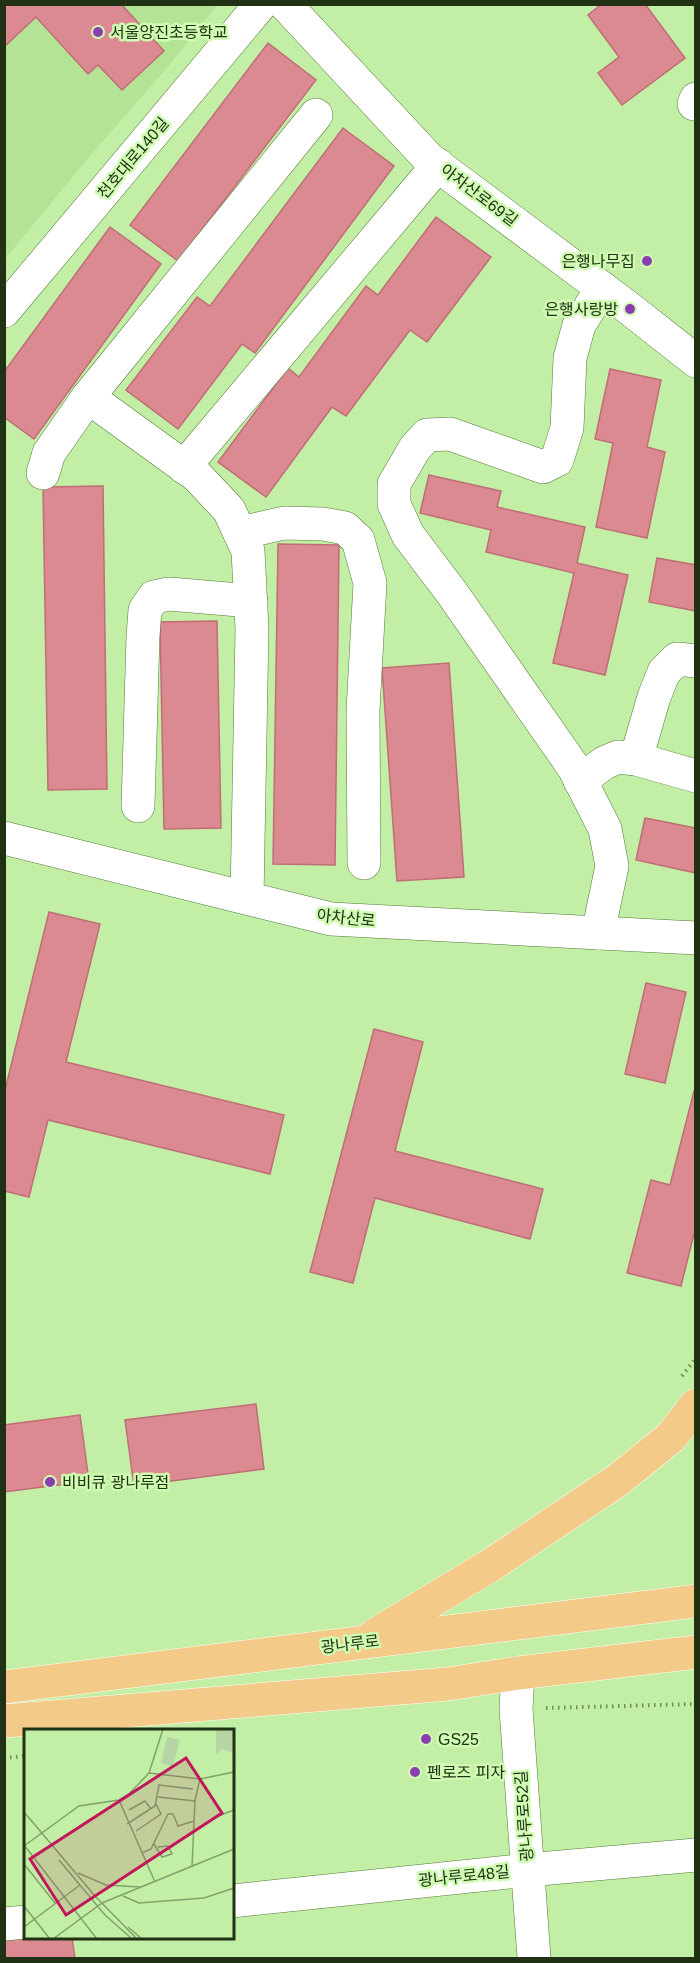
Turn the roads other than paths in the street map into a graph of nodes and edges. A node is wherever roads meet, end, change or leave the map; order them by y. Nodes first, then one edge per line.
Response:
1 (261, 4) edge
2 (285, 4) edge
3 (316, 115) dead end
4 (438, 165) junction
5 (602, 288) junction
6 (4, 311) edge
7 (696, 361) edge
8 (88, 397) junction
9 (184, 467) junction
10 (44, 472) dead end
11 (240, 533) junction
12 (250, 601) junction
13 (696, 661) edge
14 (636, 759) junction
15 (696, 777) edge
16 (580, 781) junction
17 (138, 806) dead end
18 (4, 838) edge
19 (363, 863) dead end
20 (247, 898) junction
21 (598, 933) junction
22 (696, 938) edge
23 (696, 1405) edge
24 (696, 1601) edge
25 (363, 1642) junction
26 (696, 1652) edge
27 (518, 1673) junction
28 (4, 1687) edge
29 (4, 1721) edge
30 (696, 1855) edge
31 (528, 1869) junction
32 (234, 1901) edge
33 (24, 1922) edge
34 (4, 1924) edge
35 (534, 1959) edge

1 - 6 street, 천호대로140길
2 - 4 street, 아차산로69길
3 - 8 street
4 - 5 street, 아차산로69길
4 - 9 street
5 - 7 street, 아차산로69길
5 - 16 street
8 - 9 street
8 - 10 street
9 - 11 street
11 - 12 street
11 - 19 street
12 - 17 street
12 - 20 street
13 - 14 street
14 - 15 street
14 - 16 street
16 - 21 street
18 - 20 street, 아차산로
20 - 21 street, 아차산로
21 - 22 street, 아차산로
23 - 25 main road
24 - 25 main road, 광나루로
25 - 28 main road, 광나루로
26 - 27 main road
27 - 29 main road
27 - 31 street, 광나루로52길
30 - 31 street, 광나루로48길
31 - 32 street, 광나루로48길
31 - 35 street, 광나루로52길
33 - 34 street

